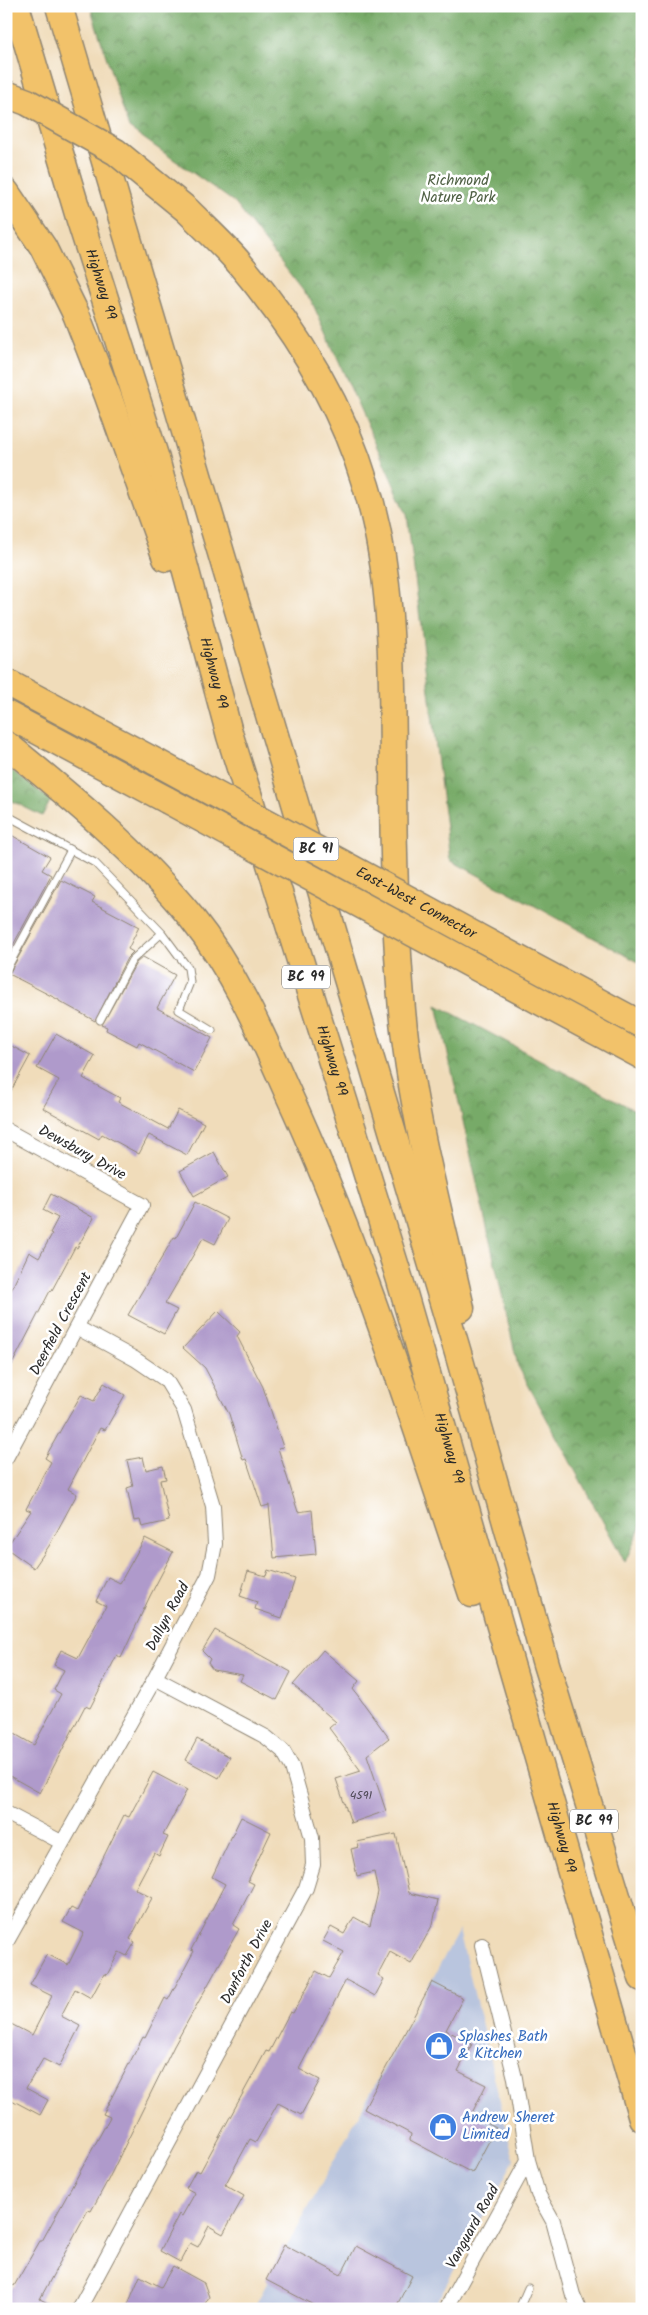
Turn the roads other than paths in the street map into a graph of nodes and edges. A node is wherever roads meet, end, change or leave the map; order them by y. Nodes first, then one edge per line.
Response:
1 (16, 6) edge
2 (59, 6) edge
3 (6, 94) edge
4 (6, 192) edge
5 (6, 667) edge
6 (6, 682) edge
7 (6, 714) edge
8 (107, 736) junction
9 (230, 736) junction
10 (6, 744) edge
11 (6, 815) edge
12 (71, 850) junction
13 (162, 933) junction
14 (6, 970) edge
15 (100, 1020) dead end
16 (642, 1025) edge
17 (212, 1030) dead end
18 (642, 1056) edge
19 (6, 1130) edge
20 (142, 1205) joint
21 (78, 1328) junction
22 (6, 1458) edge
23 (546, 1664) junction
24 (155, 1678) junction
25 (6, 1813) edge
26 (61, 1842) junction
27 (6, 1943) edge
28 (482, 1945) dead end
29 (591, 1949) junction
30 (642, 1978) edge
31 (642, 2118) edge
32 (528, 2160) junction
33 (528, 2288) dead end
34 (79, 2309) edge
35 (446, 2309) edge
36 (519, 2309) edge
37 (579, 2309) edge

1 - 9 highway, Highway 99 / BC 99
2 - 23 highway, BC 99
3 - 23 highway, bridge
4 - 9 highway
5 - 8 highway
6 - 8 highway, East-West Connector / BC 91
7 - 18 highway, East-West Connector / BC 91, bridge
8 - 16 highway, East-West Connector / BC 91, bridge
9 - 29 highway, Highway 99 / BC 99
10 - 29 highway
11 - 12 lane
12 - 13 lane
12 - 14 lane
13 - 15 lane
13 - 17 lane
19 - 20 street, Dewsbury Drive
20 - 21 street, Deerfield Crescent
21 - 22 street, Deerfield Crescent
21 - 24 street, Dallyn Road
23 - 30 highway, BC 99
24 - 26 street, Dallyn Road
24 - 34 street, Danforth Drive
25 - 26 street
26 - 27 street, Dallyn Road
28 - 32 street
29 - 31 highway, Highway 99 / BC 99
32 - 35 street, Vanguard Road
32 - 37 street
33 - 36 lane

